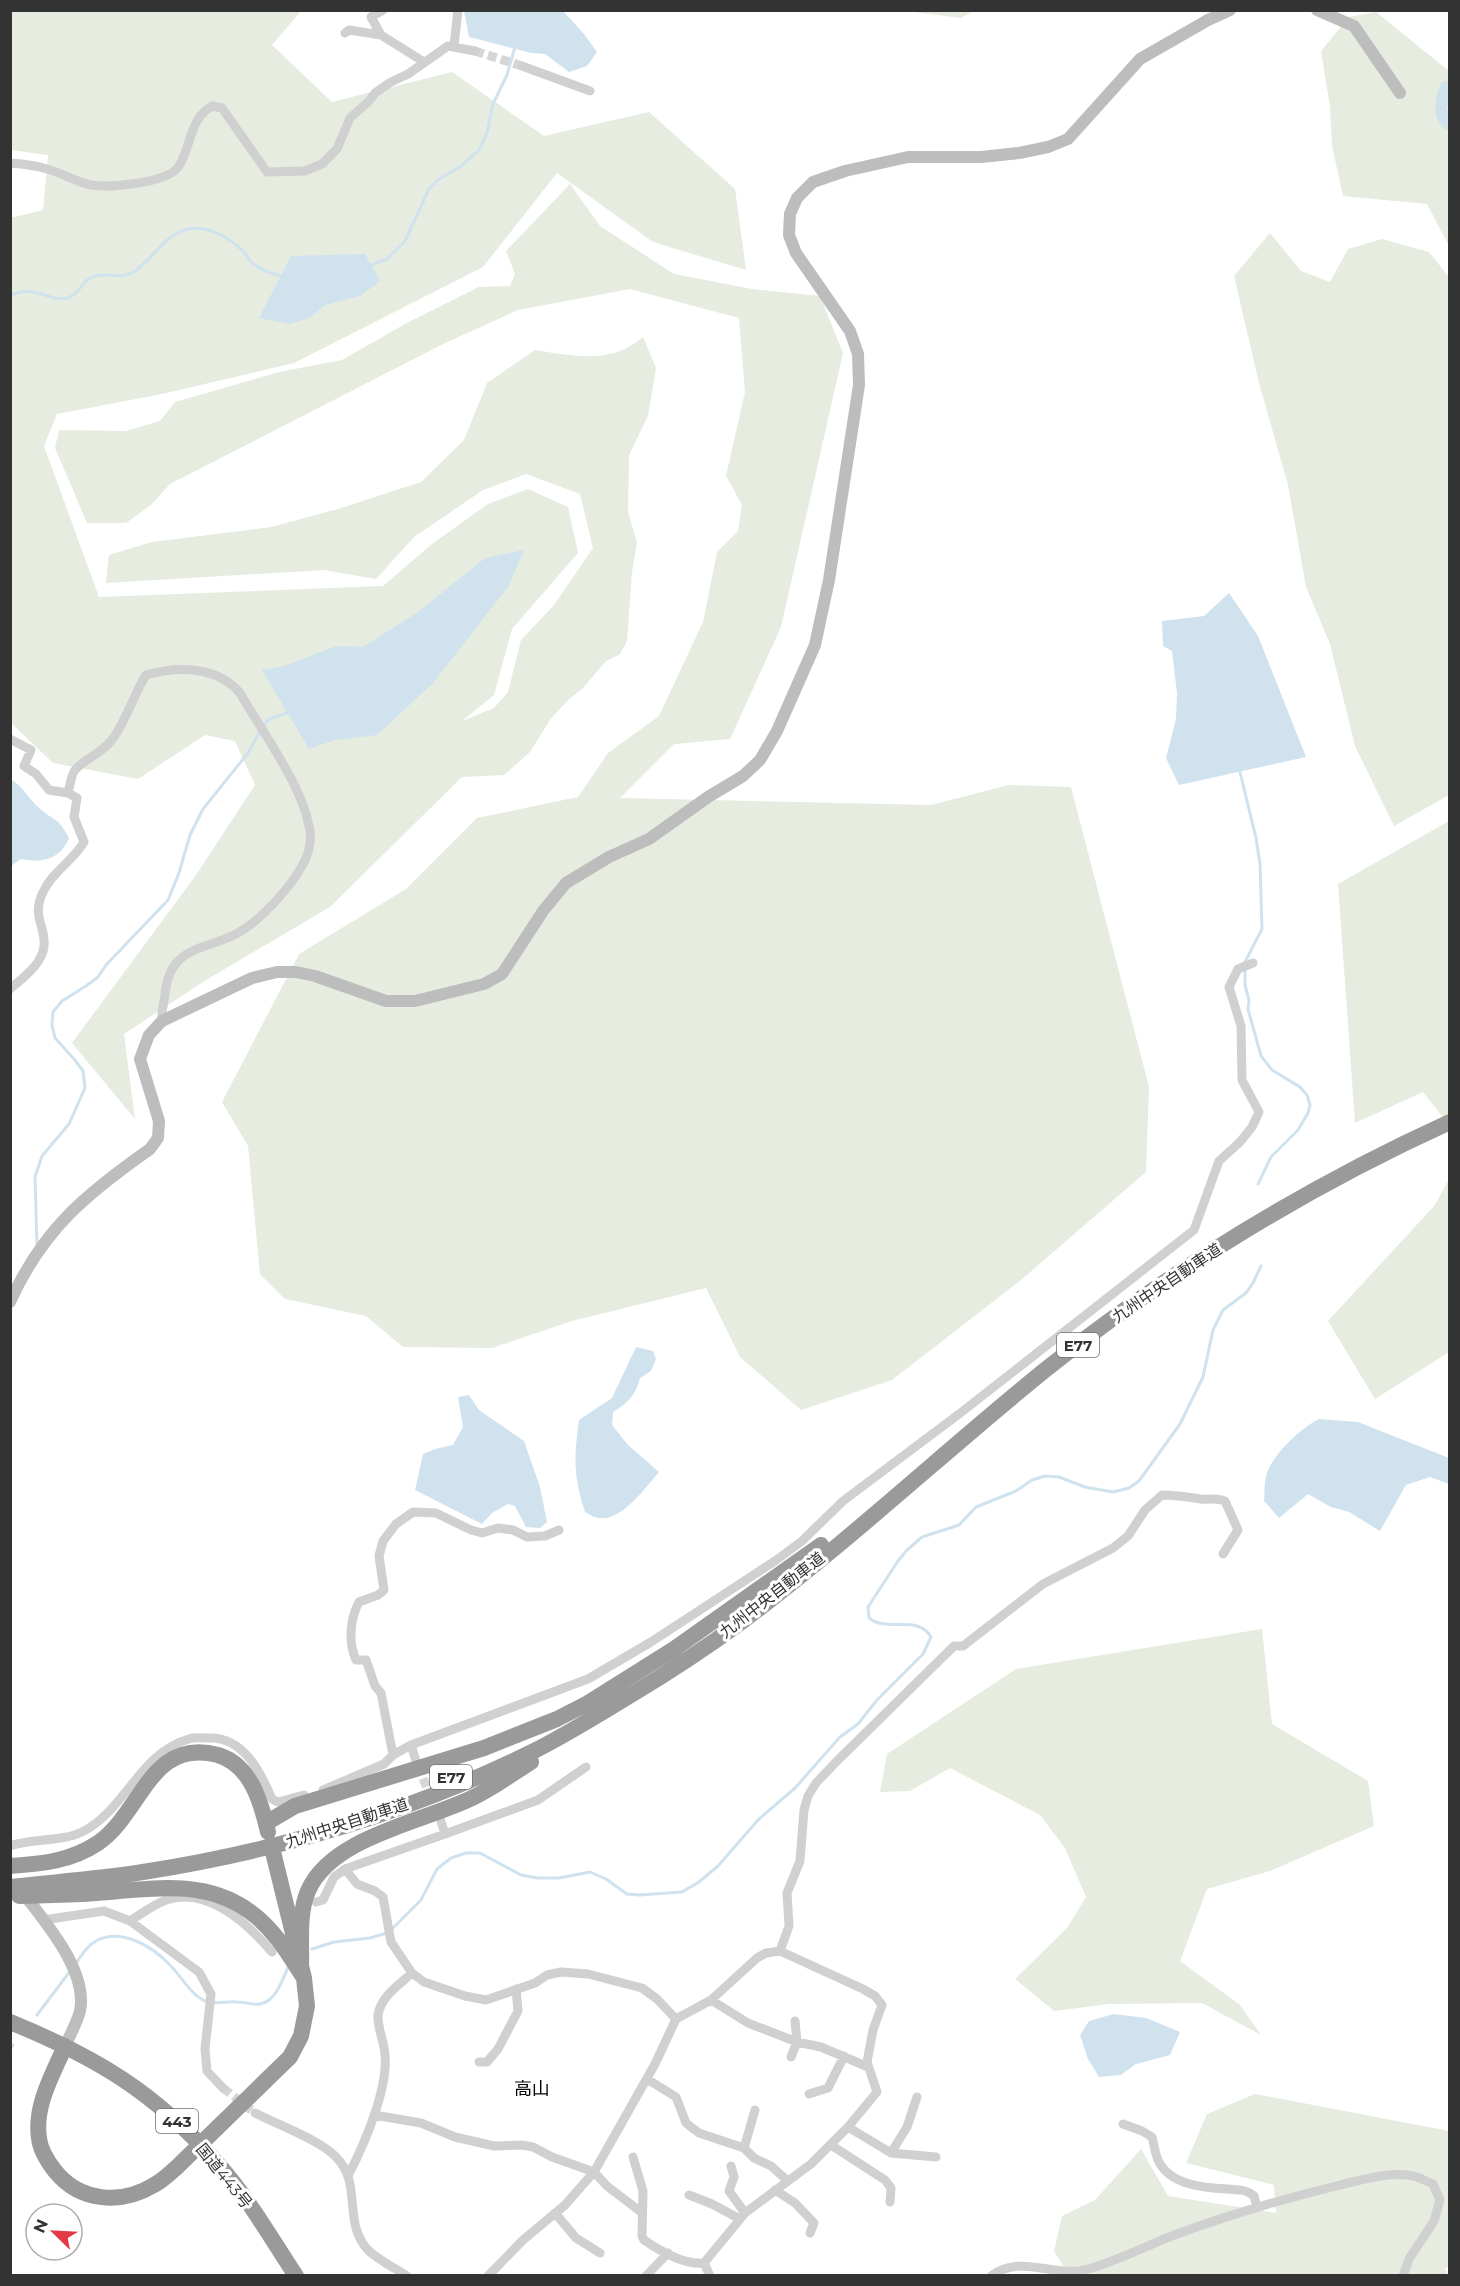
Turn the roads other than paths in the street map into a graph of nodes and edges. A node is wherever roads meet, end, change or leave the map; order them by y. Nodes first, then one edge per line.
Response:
1 (383, 10) edge
2 (458, 10) edge
3 (1230, 10) edge
4 (1317, 10) edge
5 (345, 33) dead end
6 (381, 35) junction
7 (454, 46) junction
8 (475, 51) tunnel mouth
9 (424, 62) junction
10 (522, 66) tunnel mouth
11 (590, 91) dead end
12 (1400, 93) dead end
13 (10, 163) edge
14 (10, 739) edge
15 (68, 793) junction
16 (1253, 963) dead end
17 (10, 989) edge
18 (162, 1021) junction
19 (1449, 1113) edge
20 (1449, 1122) edge
21 (10, 1302) edge
22 (559, 1530) dead end
23 (834, 1537) junction
24 (1223, 1554) dead end
25 (743, 1620) junction
26 (411, 1745) junction
27 (393, 1755) junction
28 (416, 1761) tunnel mouth
29 (586, 1767) dead end
30 (440, 1818) dead end
31 (446, 1834) junction
32 (10, 1846) edge
33 (273, 1852) dead end
34 (10, 1866) edge
35 (345, 1869) junction
36 (10, 1878) edge
37 (10, 1887) edge
38 (19, 1897) edge
39 (316, 1902) dead end
40 (43, 1920) junction
41 (130, 1921) junction
42 (780, 1951) junction
43 (272, 1952) dead end
44 (302, 1973) junction
45 (412, 1973) junction
46 (516, 1989) junction
47 (711, 2000) junction
48 (676, 2019) junction
49 (10, 2022) edge
50 (795, 2022) dead end
51 (796, 2043) junction
52 (65, 2046) junction
53 (844, 2056) junction
54 (791, 2057) dead end
55 (479, 2062) dead end
56 (868, 2067) junction
57 (647, 2079) junction
58 (223, 2088) tunnel mouth
59 (809, 2094) dead end
60 (917, 2097) dead end
61 (755, 2110) dead end
62 (255, 2113) tunnel mouth
63 (374, 2115) junction
64 (1123, 2124) dead end
65 (848, 2127) junction
66 (831, 2145) junction
67 (744, 2148) junction
68 (891, 2153) junction
69 (633, 2157) dead end
70 (936, 2157) dead end
71 (731, 2166) dead end
72 (594, 2172) junction
73 (349, 2174) junction
74 (788, 2181) junction
75 (775, 2190) junction
76 (689, 2195) dead end
77 (890, 2202) dead end
78 (1257, 2207) junction
79 (641, 2212) junction
80 (555, 2213) junction
81 (742, 2216) junction
82 (810, 2234) dead end
83 (600, 2253) dead end
84 (668, 2253) junction
85 (704, 2263) junction
86 (296, 2276) edge
87 (407, 2276) edge
88 (488, 2276) edge
89 (646, 2276) edge
90 (710, 2276) edge
91 (991, 2276) edge
92 (1403, 2276) edge

1 - 6 street
2 - 7 street
3 - 18 street
4 - 12 street
5 - 6 street
6 - 9 street
7 - 8 street
7 - 9 street
9 - 13 street
10 - 11 street
14 - 15 street
15 - 17 street
15 - 18 street
16 - 26 street
18 - 21 street
19 - 23 highway, 九州中央自動車道 / E77
20 - 25 highway, 九州中央自動車道 / E77
22 - 27 street
23 - 34 highway
23 - 36 highway, 九州中央自動車道 / E77
24 - 42 street
25 - 37 highway, 九州中央自動車道 / E77
25 - 44 highway
26 - 27 street
26 - 28 street
27 - 32 street
29 - 31 street
30 - 31 street
31 - 35 street
33 - 44 highway
35 - 39 street
35 - 45 street
38 - 40 street
38 - 44 highway
40 - 41 street
40 - 52 street
41 - 43 street
41 - 58 street
42 - 47 street
42 - 56 street
44 - 52 highway, bridge
45 - 46 street
45 - 63 street
46 - 48 street
46 - 55 street
47 - 48 street
47 - 51 street
48 - 57 street
49 - 52 highway, 国道443号 / 443
50 - 51 street
51 - 53 street
51 - 54 street
52 - 86 highway, 国道443号 / 443
53 - 56 street
53 - 59 street
56 - 65 street
57 - 67 street
57 - 72 street
60 - 68 street
61 - 67 street
62 - 73 street
63 - 72 street
63 - 73 street
64 - 78 street
65 - 66 street
65 - 68 street
66 - 74 street
66 - 77 street
67 - 74 street
68 - 70 street
69 - 79 street
71 - 81 street
72 - 79 street
72 - 80 street
73 - 87 street
74 - 75 street
75 - 81 street
75 - 82 street
76 - 81 street
78 - 91 street
78 - 92 street
79 - 84 street
80 - 83 street
80 - 88 street
81 - 85 street
84 - 85 street
84 - 89 street
85 - 90 street

